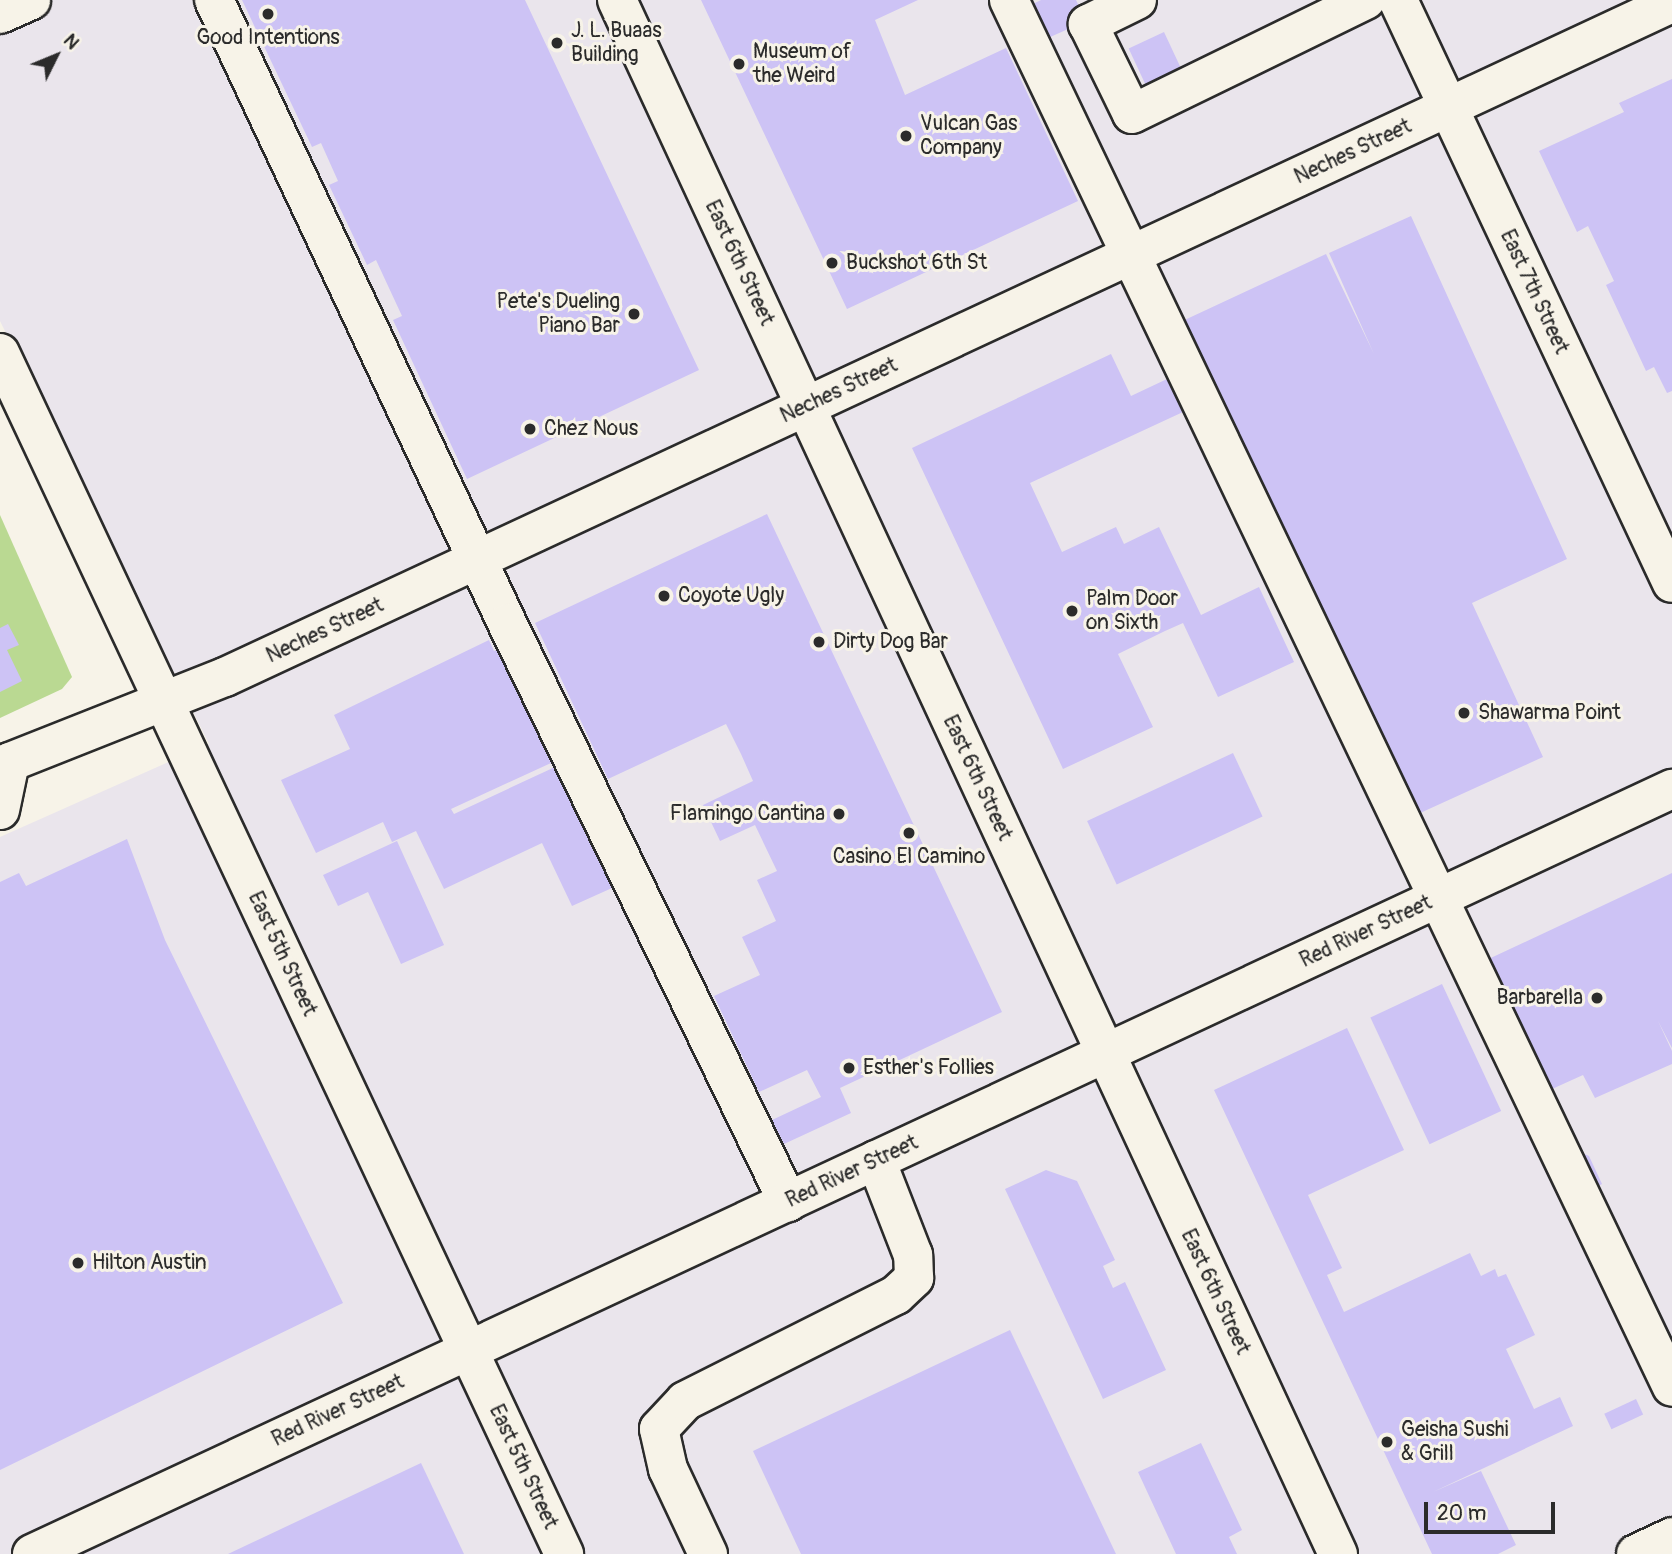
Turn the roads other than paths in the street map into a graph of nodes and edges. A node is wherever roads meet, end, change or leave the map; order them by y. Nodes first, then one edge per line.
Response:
1 (31, 0) edge
2 (214, 0) edge
3 (617, 0) edge
4 (1009, 0) edge
5 (1137, 0) edge
6 (1366, 0) edge
7 (1398, 0) edge
8 (1672, 3) edge
9 (0, 14) edge
10 (1448, 107) junction
11 (1131, 255) junction
12 (0, 353) edge
13 (806, 407) junction
14 (478, 560) junction
15 (1672, 583) edge
16 (163, 702) junction
17 (5, 764) edge
18 (1672, 789) edge
19 (0, 810) edge
20 (1437, 898) junction
21 (1104, 1054) junction
22 (876, 1160) junction
23 (788, 1202) junction
24 (468, 1350) junction
25 (1672, 1387) edge
26 (1672, 1536) edge
27 (32, 1554) edge
28 (564, 1554) edge
29 (708, 1554) edge
30 (1338, 1554) edge
31 (1636, 1554) edge

1 - 9 main road
2 - 14 main road
3 - 13 main road, East 6th Street
4 - 11 main road
5 - 6 main road
7 - 10 main road, East 7th Street
8 - 10 main road, Neches Street
10 - 11 main road, Neches Street
10 - 15 main road, East 7th Street
11 - 13 main road, Neches Street
11 - 20 main road
12 - 16 main road, East 5th Street
13 - 14 main road, Neches Street
13 - 21 main road, East 6th Street
14 - 16 main road, Neches Street
14 - 23 main road
16 - 17 main road, Neches Street
16 - 24 main road, East 5th Street
17 - 19 main road
18 - 20 main road, Red River Street
20 - 21 main road, Red River Street
20 - 25 main road
21 - 22 main road, Red River Street
21 - 30 main road, East 6th Street
22 - 23 main road, Red River Street
22 - 29 main road
23 - 24 main road, Red River Street
24 - 27 main road, Red River Street
24 - 28 main road, East 5th Street
26 - 31 main road

